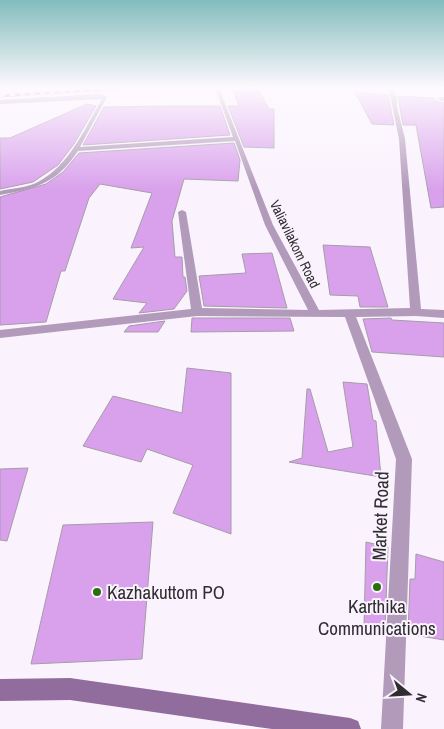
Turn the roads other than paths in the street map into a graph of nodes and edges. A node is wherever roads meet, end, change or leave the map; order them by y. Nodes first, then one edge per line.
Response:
1 (91, 122) edge
2 (231, 122) edge
3 (398, 122) edge
4 (238, 139) junction
5 (76, 149) junction
6 (0, 193) edge
7 (182, 212) dead end
8 (197, 312) junction
9 (416, 312) junction
10 (316, 314) junction
11 (349, 314) junction
12 (444, 314) edge
13 (0, 334) edge
14 (0, 690) edge
15 (350, 729) edge
16 (392, 729) edge

1 - 5 street
2 - 4 street, Valiavilakom Road
3 - 9 street
4 - 5 street
4 - 10 street, Valiavilakom Road
5 - 6 street
7 - 8 street
8 - 10 street
8 - 13 street
9 - 11 street
9 - 12 street
10 - 11 street
11 - 16 street, Market Road
14 - 15 main road

